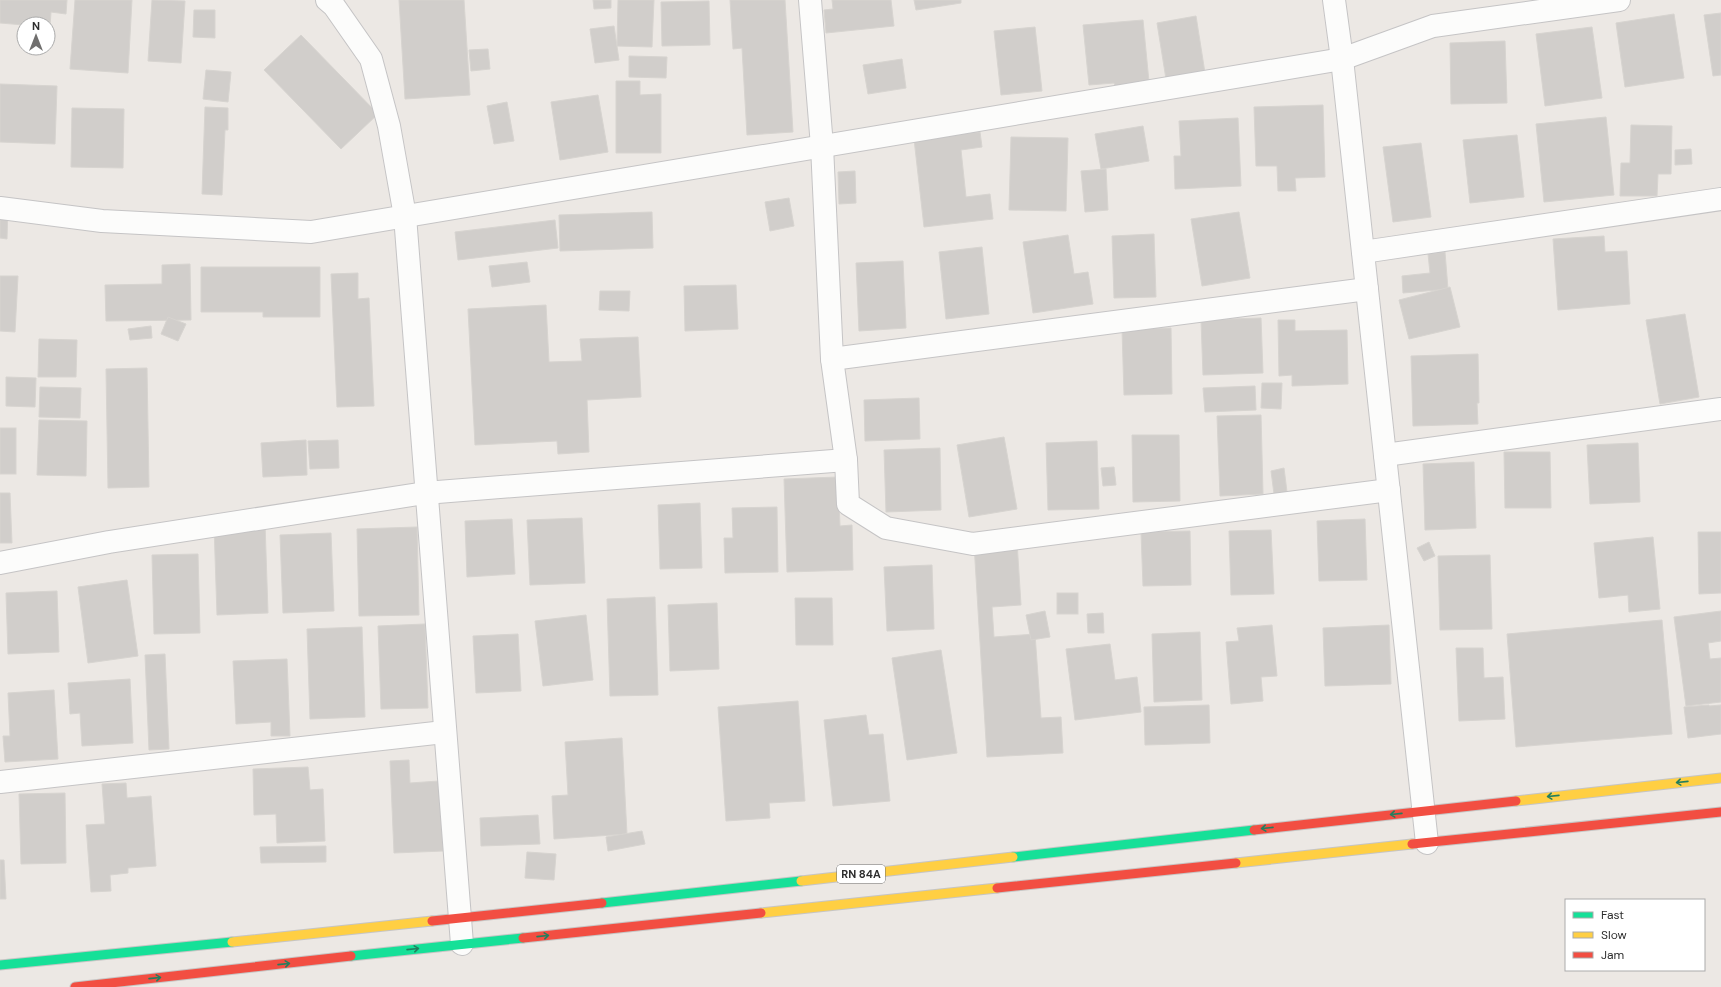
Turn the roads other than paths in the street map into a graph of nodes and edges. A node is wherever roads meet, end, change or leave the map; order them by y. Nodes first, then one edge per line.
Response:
1 (327, 0) edge
2 (810, 0) edge
3 (1334, 0) edge
4 (1619, 0) edge
5 (1342, 59) junction
6 (822, 146) junction
7 (1721, 200) edge
8 (0, 208) edge
9 (405, 216) junction
10 (1363, 252) junction
11 (1367, 289) junction
12 (832, 359) junction
13 (1721, 409) edge
14 (1385, 456) junction
15 (846, 460) junction
16 (1389, 490) junction
17 (425, 492) junction
18 (0, 563) edge
19 (444, 732) junction
20 (1721, 778) edge
21 (0, 782) edge
22 (1423, 811) junction
23 (1721, 812) edge
24 (1427, 843) junction
25 (459, 917) junction
26 (462, 944) junction
27 (0, 965) edge
28 (75, 987) edge

1 - 9 street
2 - 6 street
3 - 5 street
4 - 5 street
5 - 6 street
5 - 10 street
6 - 9 street
6 - 12 street
7 - 10 street
8 - 9 street
9 - 17 street
10 - 11 street
11 - 12 street
11 - 14 street
12 - 15 street
13 - 14 street
14 - 16 street
15 - 16 street
15 - 17 street
16 - 22 street
17 - 18 street
17 - 19 street
19 - 21 street
19 - 25 street
20 -> 22 main road, RN 84A
22 - 24 street
22 -> 25 main road, RN 84A
23 - 24 main road, RN 84A
26 -> 24 main road, RN 84A
25 - 26 street
25 - 27 main road, RN 84A
28 -> 26 main road, RN 84A

